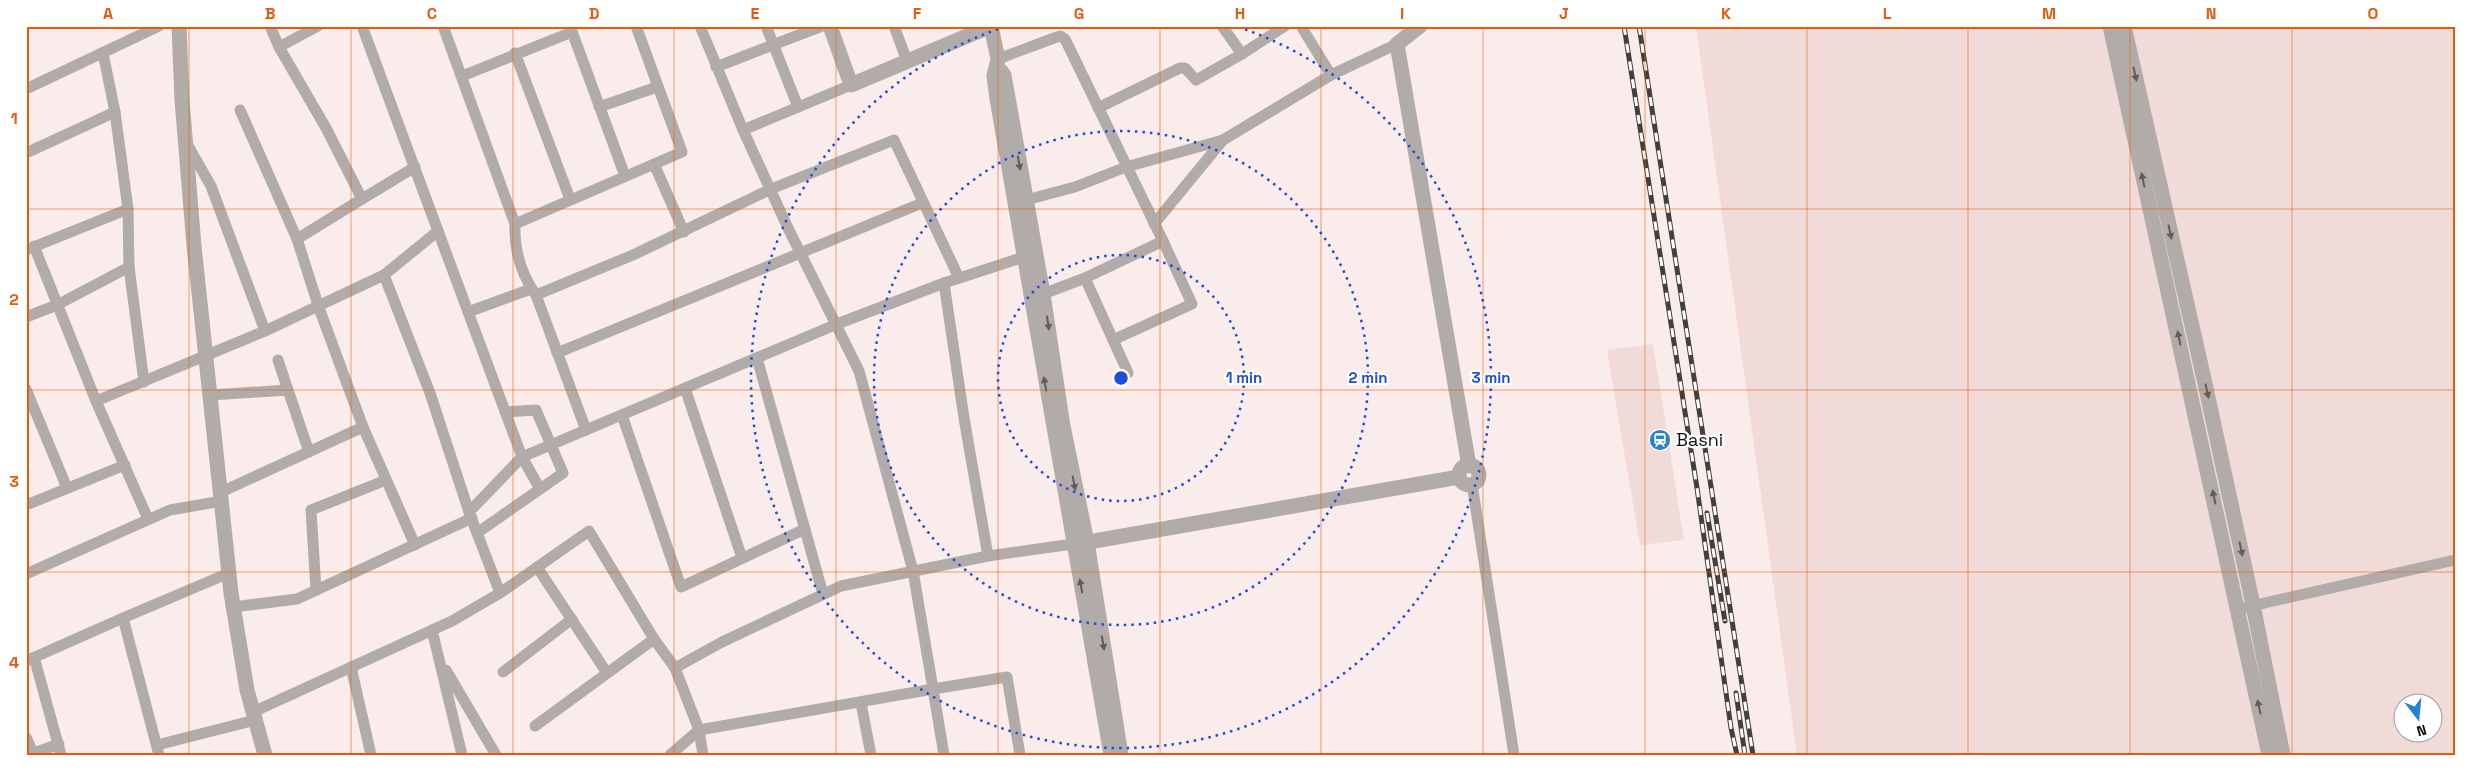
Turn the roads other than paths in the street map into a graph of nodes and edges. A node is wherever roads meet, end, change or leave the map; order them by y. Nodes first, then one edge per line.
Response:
1 (159, 26) edge
2 (179, 26) edge
3 (270, 26) edge
4 (318, 26) edge
5 (362, 26) edge
6 (443, 26) edge
7 (636, 26) edge
8 (700, 26) edge
9 (766, 26) edge
10 (822, 26) edge
11 (830, 26) edge
12 (894, 26) edge
13 (991, 26) edge
14 (1222, 26) edge
15 (1285, 26) edge
16 (1301, 26) edge
17 (2110, 26) edge
18 (2124, 26) edge
19 (1413, 28) edge
20 (571, 29) edge
21 (1397, 44) junction
22 (773, 45) junction
23 (279, 47) junction
24 (103, 53) junction
25 (515, 53) junction
26 (1242, 54) junction
27 (907, 61) junction
28 (998, 62) junction
29 (716, 66) junction
30 (1331, 75) junction
31 (462, 76) junction
32 (851, 86) junction
33 (657, 87) junction
34 (26, 89) edge
35 (598, 107) junction
36 (798, 107) junction
37 (1098, 108) junction
38 (240, 110) dead end
39 (115, 112) junction
40 (743, 130) junction
41 (185, 140) junction
42 (1223, 140) junction
43 (26, 153) edge
44 (654, 164) junction
45 (415, 167) junction
46 (1126, 167) junction
47 (624, 176) junction
48 (771, 189) junction
49 (570, 198) junction
50 (362, 199) junction
51 (1026, 200) junction
52 (922, 203) junction
53 (128, 209) junction
54 (515, 224) junction
55 (1154, 224) junction
56 (438, 231) junction
57 (684, 232) junction
58 (297, 239) junction
59 (1163, 241) junction
60 (30, 248) edge
61 (800, 253) junction
62 (1024, 257) junction
63 (130, 268) junction
64 (384, 275) junction
65 (959, 278) junction
66 (1085, 278) junction
67 (944, 283) junction
68 (534, 292) junction
69 (1043, 294) junction
70 (57, 304) junction
71 (319, 308) junction
72 (468, 312) junction
73 (26, 317) edge
74 (837, 324) junction
75 (265, 331) junction
76 (1113, 340) junction
77 (558, 353) junction
78 (207, 354) junction
79 (757, 358) junction
80 (278, 360) dead end
81 (1128, 373) dead end
82 (144, 382) junction
83 (685, 388) junction
84 (26, 390) edge
85 (288, 390) junction
86 (211, 395) junction
87 (96, 401) junction
88 (505, 412) junction
89 (622, 415) junction
90 (363, 427) junction
91 (586, 430) junction
92 (551, 445) junction
93 (309, 452) junction
94 (522, 457) junction
95 (125, 465) junction
96 (1467, 476) junction
97 (386, 480) junction
98 (67, 488) junction
99 (540, 489) junction
100 (221, 497) junction
101 (26, 505) edge
102 (470, 515) junction
103 (148, 519) junction
104 (805, 529) junction
105 (477, 533) junction
106 (1080, 543) junction
107 (415, 545) junction
108 (988, 556) junction
109 (742, 558) junction
110 (2455, 560) edge
111 (537, 567) junction
112 (913, 571) junction
113 (229, 573) junction
114 (26, 574) edge
115 (316, 590) junction
116 (500, 592) junction
117 (823, 594) junction
118 (2253, 605) junction
119 (233, 607) junction
120 (2238, 609) junction
121 (123, 618) junction
122 (572, 620) junction
123 (432, 630) junction
124 (654, 639) junction
125 (437, 656) junction
126 (30, 659) edge
127 (351, 667) junction
128 (675, 668) junction
129 (503, 672) dead end
130 (607, 673) junction
131 (933, 689) junction
132 (861, 702) junction
133 (254, 716) junction
134 (535, 726) dead end
135 (699, 730) junction
136 (26, 737) edge
137 (60, 749) edge
138 (158, 750) edge
139 (31, 754) edge
140 (265, 755) edge
141 (371, 755) edge
142 (462, 755) edge
143 (496, 755) edge
144 (670, 755) edge
145 (703, 755) edge
146 (871, 755) edge
147 (944, 755) edge
148 (1020, 755) edge
149 (1110, 755) edge
150 (1120, 755) edge
151 (1514, 755) edge
152 (2269, 755) edge
153 (2283, 755) edge

1 - 24 street
2 - 41 street
3 - 23 street
4 - 23 street
5 - 45 street
6 - 31 street
7 - 33 street
8 - 29 street
9 - 22 street
10 - 22 street
11 - 32 street
12 - 27 street
13 - 27 street
13 - 28 street
14 - 26 street
15 - 26 street
16 - 30 street
120 -> 17 street
18 -> 118 street
19 - 21 street
20 - 25 street
20 - 35 street
21 - 30 street
21 - 96 street
22 - 29 street
22 - 36 street
23 - 50 street
24 - 34 street
24 - 39 street
25 - 31 street
25 - 49 street
26 - 37 street
27 - 32 street
28 - 37 street
28 -> 51 street
28 - 62 street
29 - 40 street
30 - 42 street
31 - 54 street
32 - 36 street
33 - 35 street
33 - 44 street
35 - 47 street
36 - 40 street
37 - 46 street
38 - 58 street
39 - 43 street
39 - 53 street
40 - 48 street
41 - 75 street
41 - 78 street
42 - 46 street
42 - 55 street
44 - 47 street
44 - 57 street
45 - 50 street
45 - 56 street
46 - 51 street
46 - 55 street
47 - 49 street
48 - 52 street
48 - 57 street
48 - 61 street
49 - 54 street
50 - 58 street
51 - 69 street
52 - 61 street
52 - 65 street
53 - 60 street
53 - 63 street
54 - 68 street
55 - 59 street
56 - 64 street
56 - 72 street
57 - 68 street
58 - 71 street
59 - 66 street
59 - 76 street
60 - 70 street
61 - 74 street
61 - 77 street
62 - 65 street
106 -> 62 street
63 - 70 street
63 - 82 street
64 - 71 street
64 - 102 street
65 - 67 street
66 - 69 street
66 - 76 street
67 - 74 street
67 - 108 street
68 - 72 street
68 - 77 street
69 -> 106 street
70 - 73 street
70 - 87 street
71 - 75 street
71 - 90 street
72 - 88 street
74 - 79 street
74 - 112 street
75 - 78 street
76 - 81 street
77 - 91 street
78 - 82 street
78 - 86 street
79 - 83 street
79 - 104 street
80 - 85 street
82 - 87 street
83 - 89 street
83 - 109 street
84 - 98 street
85 - 86 street
85 - 93 street
86 - 100 street
87 - 95 street
88 - 92 street
88 - 94 street
89 - 91 street
89 - 109 street
90 - 93 street
90 - 97 street
91 - 92 street
92 - 94 street
92 - 99 street
93 - 100 street
94 - 99 street
94 - 102 street
95 - 98 street
95 - 103 street
96 - 106 street
96 - 151 street
97 - 107 street
97 - 115 street
98 - 101 street
99 - 105 street
100 - 103 street
100 - 113 street
102 - 105 street
102 - 107 street
103 - 114 street
104 - 109 street
104 - 117 street
105 - 116 street
106 - 108 street
149 -> 106 street
106 -> 150 street
107 - 115 street
108 - 112 street
110 - 118 street
111 - 116 street
111 - 122 street
111 - 124 street
112 - 117 street
112 - 131 street
113 - 119 street
113 - 121 street
115 - 119 street
116 - 123 street
117 - 128 street
118 - 120 street
118 - 153 street
119 - 133 street
152 -> 120 street
121 - 126 street
121 - 138 street
122 - 129 street
122 - 130 street
123 - 125 street
123 - 127 street
124 - 128 street
124 - 130 street
125 - 142 street
125 - 143 street
126 - 137 street
127 - 133 street
127 - 141 street
128 - 135 street
130 - 134 street
131 - 132 street
131 - 147 street
131 - 148 street
132 - 135 street
132 - 146 street
133 - 138 street
133 - 140 street
135 - 144 street
135 - 145 street
136 - 139 street
137 - 139 street

